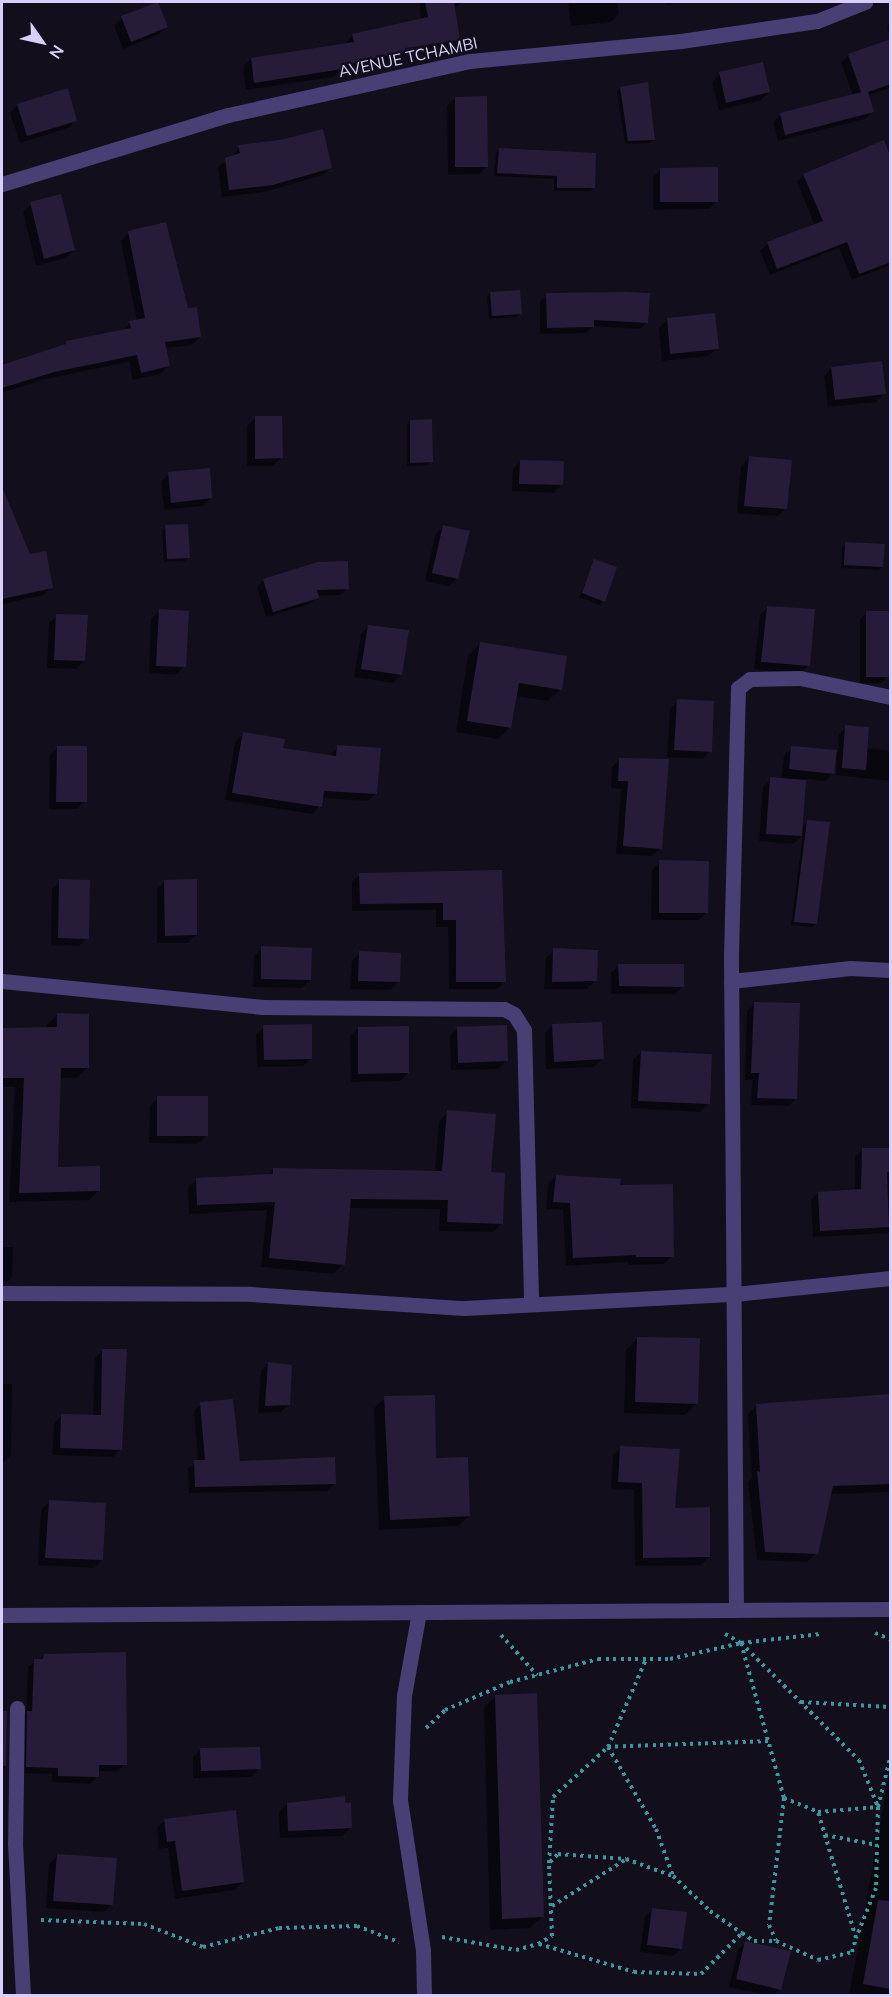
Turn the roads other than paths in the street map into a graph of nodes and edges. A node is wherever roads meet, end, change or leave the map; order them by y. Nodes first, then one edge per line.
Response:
1 (864, 2) edge
2 (2, 184) edge
3 (891, 697) edge
4 (891, 970) edge
5 (2, 981) edge
6 (731, 981) junction
7 (891, 1278) edge
8 (2, 1293) edge
9 (735, 1293) junction
10 (531, 1304) junction
11 (891, 1609) edge
12 (736, 1610) junction
13 (419, 1612) junction
14 (2, 1615) edge
15 (17, 1708) dead end
16 (24, 1995) edge
17 (424, 1995) edge

1 - 2 street, AVENUE TCHAMBI
3 - 6 street
4 - 6 street
5 - 10 street
6 - 9 street
7 - 9 street
8 - 10 street
9 - 10 street
9 - 12 street
11 - 12 street
12 - 13 street
13 - 14 street
13 - 17 street
15 - 16 street

